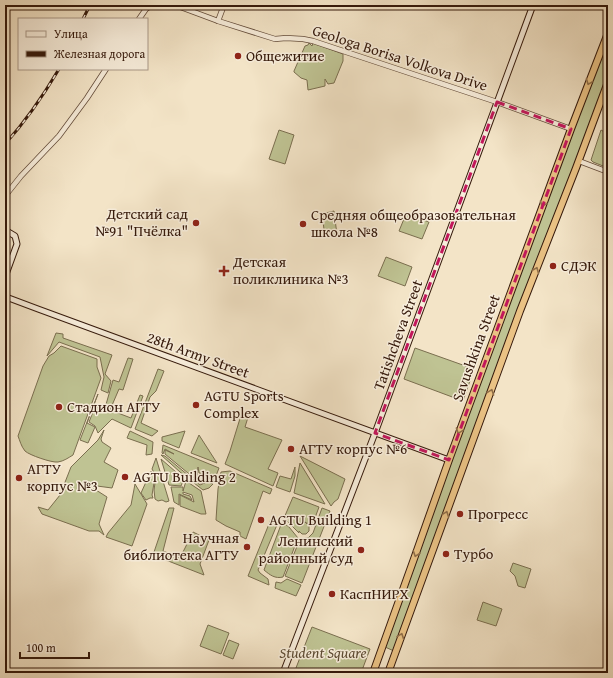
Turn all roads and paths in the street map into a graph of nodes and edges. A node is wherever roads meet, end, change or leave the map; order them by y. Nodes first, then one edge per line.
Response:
1 (152, 5) edge
2 (175, 5) edge
3 (224, 5) edge
4 (533, 5) edge
5 (140, 18) edge
6 (218, 21) junction
7 (608, 33) edge
8 (105, 70) edge
9 (608, 82) edge
10 (497, 102) junction
11 (571, 129) junction
12 (579, 161) junction
13 (608, 172) edge
14 (5, 196) edge
15 (5, 230) edge
16 (5, 277) edge
17 (6, 294) edge
18 (375, 433) junction
19 (449, 460) junction
20 (283, 673) edge
21 (373, 673) edge
22 (388, 673) edge

1 - 5 street
2 - 6 street, Geologa Borisa Volkova Drive
3 - 6 street
4 - 10 main road, Tatishcheva Street
6 - 10 street, Geologa Borisa Volkova Drive
7 -> 11 highway, Savushkina Street
8 - 14 street
9 - 12 highway, Savushkina Street
10 - 11 street, Geologa Borisa Volkova Drive
10 - 18 main road, Tatishcheva Street
11 -> 19 highway, Savushkina Street
12 - 13 street
22 -> 12 highway, Savushkina Street
15 - 16 main road
17 - 18 main road, 28th Army Street
18 - 19 main road, 28th Army Street
18 - 20 main road, Tatishcheva Street
19 -> 21 highway, Savushkina Street

